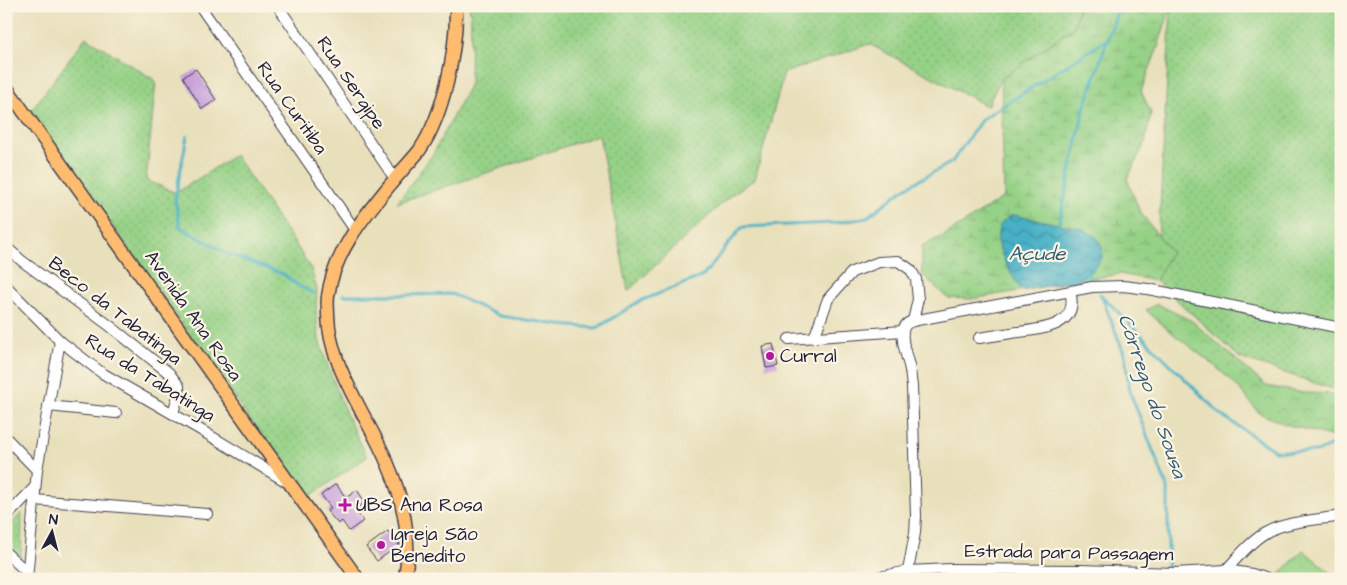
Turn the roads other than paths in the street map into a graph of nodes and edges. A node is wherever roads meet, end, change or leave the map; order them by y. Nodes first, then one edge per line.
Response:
1 (200, 6) edge
2 (278, 6) edge
3 (456, 6) edge
4 (6, 87) edge
5 (395, 179) junction
6 (356, 230) junction
7 (6, 247) edge
8 (6, 286) edge
9 (1070, 291) junction
10 (913, 321) junction
11 (1341, 328) edge
12 (903, 331) junction
13 (814, 338) junction
14 (979, 338) dead end
15 (789, 340) dead end
16 (60, 341) junction
17 (48, 406) junction
18 (116, 413) dead end
19 (173, 413) junction
20 (6, 438) edge
21 (37, 470) junction
22 (288, 482) junction
23 (36, 487) junction
24 (34, 500) junction
25 (207, 514) dead end
26 (1341, 516) edge
27 (6, 517) edge
28 (6, 553) edge
29 (1226, 570) junction
30 (908, 571) junction
31 (351, 573) edge
32 (27, 576) edge
33 (358, 579) edge
34 (405, 579) edge
35 (870, 579) edge
36 (1267, 579) edge

1 - 6 street, Rua Curitiba
2 - 5 street, Rua Sergipe
3 - 5 main road
4 - 22 main road, Avenida Ana Rosa
5 - 6 main road
6 - 34 main road
7 - 19 street, Beco da Tabatinga
8 - 16 street, Rua da Tabatinga
9 - 10 street
9 - 11 street
9 - 14 street
10 - 12 street
10 - 13 street
12 - 13 street
12 - 30 street
13 - 15 street
16 - 17 street
16 - 19 street, Rua da Tabatinga
17 - 18 street
17 - 21 street
19 - 22 street, Rua da Tabatinga
20 - 21 street
21 - 23 street
22 - 31 main road, Avenida Ana Rosa
23 - 24 street
23 - 27 street
24 - 25 street
24 - 32 street
26 - 29 street
28 - 32 street
29 - 30 street, Estrada para Passagem
29 - 36 street, Estrada para Passagem
30 - 35 street, Estrada para Passagem
31 - 33 main road, Avenida Ana Rosa

